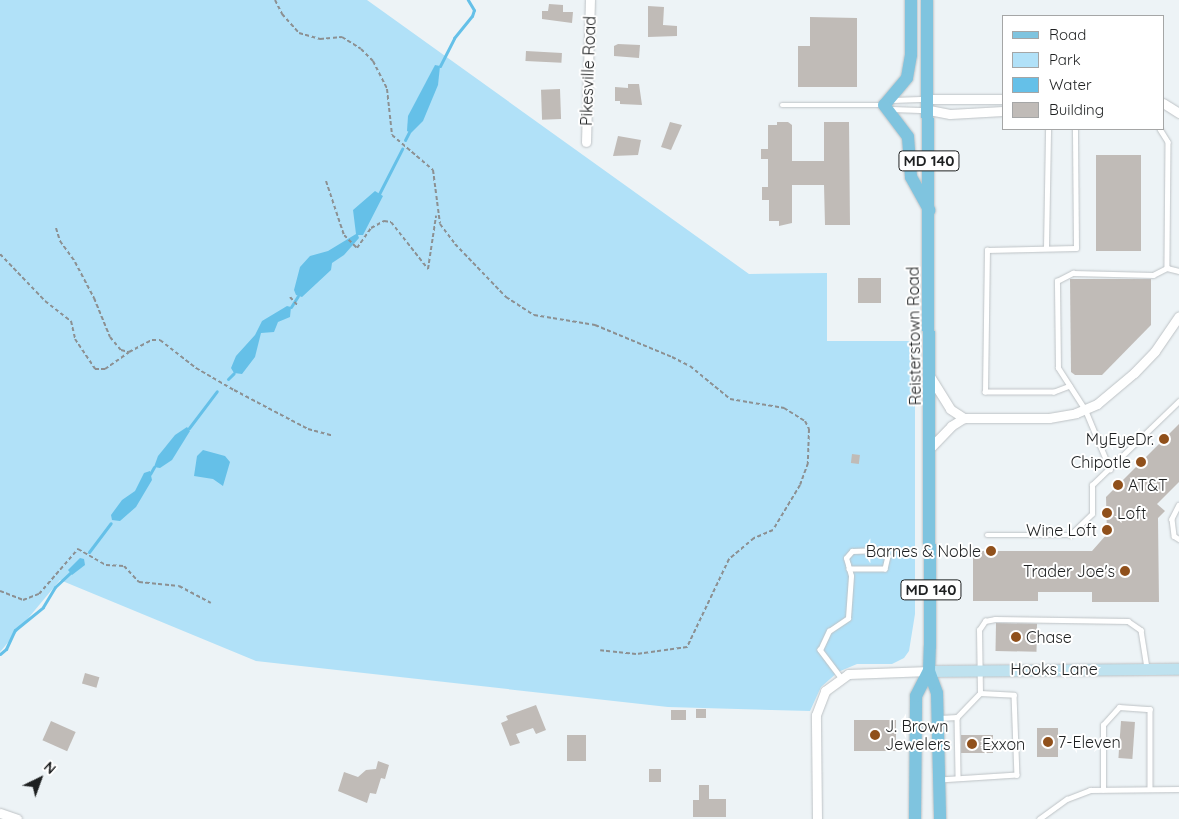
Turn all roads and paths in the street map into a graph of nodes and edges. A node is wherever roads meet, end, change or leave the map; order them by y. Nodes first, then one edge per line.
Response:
1 (275, 0) edge
2 (590, 0) edge
3 (911, 0) edge
4 (927, 0) edge
5 (1002, 99) edge
6 (929, 104) junction
7 (1164, 104) edge
8 (782, 105) dead end
9 (884, 105) junction
10 (1002, 111) edge
11 (1179, 113) edge
12 (1048, 130) edge
13 (1075, 130) edge
14 (1161, 130) edge
15 (586, 142) dead end
16 (326, 181) dead end
17 (929, 211) junction
18 (436, 214) junction
19 (56, 228) dead end
20 (1046, 248) junction
21 (0, 254) edge
22 (1166, 268) junction
23 (1179, 271) edge
24 (290, 297) dead end
25 (298, 306) dead end
26 (1179, 316) edge
27 (129, 352) junction
28 (931, 378) junction
29 (1070, 386) junction
30 (1179, 402) edge
31 (1085, 410) junction
32 (964, 418) junction
33 (330, 435) dead end
34 (932, 446) junction
35 (1110, 470) junction
36 (1179, 506) edge
37 (987, 535) dead end
38 (1179, 538) edge
39 (849, 569) junction
40 (0, 591) edge
41 (211, 603) dead end
42 (600, 650) dead end
43 (1147, 668) junction
44 (978, 669) junction
45 (1179, 669) edge
46 (929, 671) junction
47 (840, 677) junction
48 (980, 694) junction
49 (957, 717) junction
50 (938, 718) junction
51 (958, 777) junction
52 (939, 780) junction
53 (1150, 789) junction
54 (1179, 789) edge
55 (1102, 790) junction
56 (0, 814) edge
57 (17, 819) edge
58 (817, 819) edge
59 (915, 819) edge
60 (940, 819) edge
61 (1039, 819) edge

1 - 18 path
2 - 15 street, Pikesville Road
3 - 9 main road
4 - 6 main road, Reisterstown Road / MD 140
5 - 6 street
6 - 9 lane
6 - 9 lane
6 - 10 street
6 - 17 main road, Reisterstown Road / MD 140
7 - 11 street
8 - 9 lane
9 - 17 main road
12 - 20 lane
13 - 20 lane
14 - 22 lane
16 - 18 path
17 - 28 main road, Reisterstown Road / MD 140
18 - 42 path
19 - 27 path
20 - 29 lane
21 - 27 path
22 - 23 lane
22 - 29 lane
24 - 25 path
26 - 31 street
27 - 33 path
28 - 32 street
28 - 34 main road, Reisterstown Road / MD 140
29 - 31 lane
30 - 35 lane
31 - 32 street
31 - 35 lane
32 - 34 street
34 - 46 main road, Reisterstown Road / MD 140
35 - 37 lane
36 - 38 lane
39 - 39 lane
39 - 47 lane
40 - 41 path
43 - 44 street, Hooks Lane
43 - 44 lane
43 - 45 street, Hooks Lane
44 - 46 street, Hooks Lane
44 - 48 lane
46 - 47 street
46 - 50 main road, Reisterstown Road / MD 140
46 - 59 main road, Reisterstown Road / MD 140
47 - 58 street
48 - 49 lane
48 - 51 lane
49 - 50 lane
49 - 51 lane
50 - 52 main road, Reisterstown Road / MD 140
51 - 52 lane
52 - 60 main road, Reisterstown Road / MD 140
53 - 54 lane
53 - 55 lane
53 - 55 lane
55 - 61 lane
56 - 57 street

